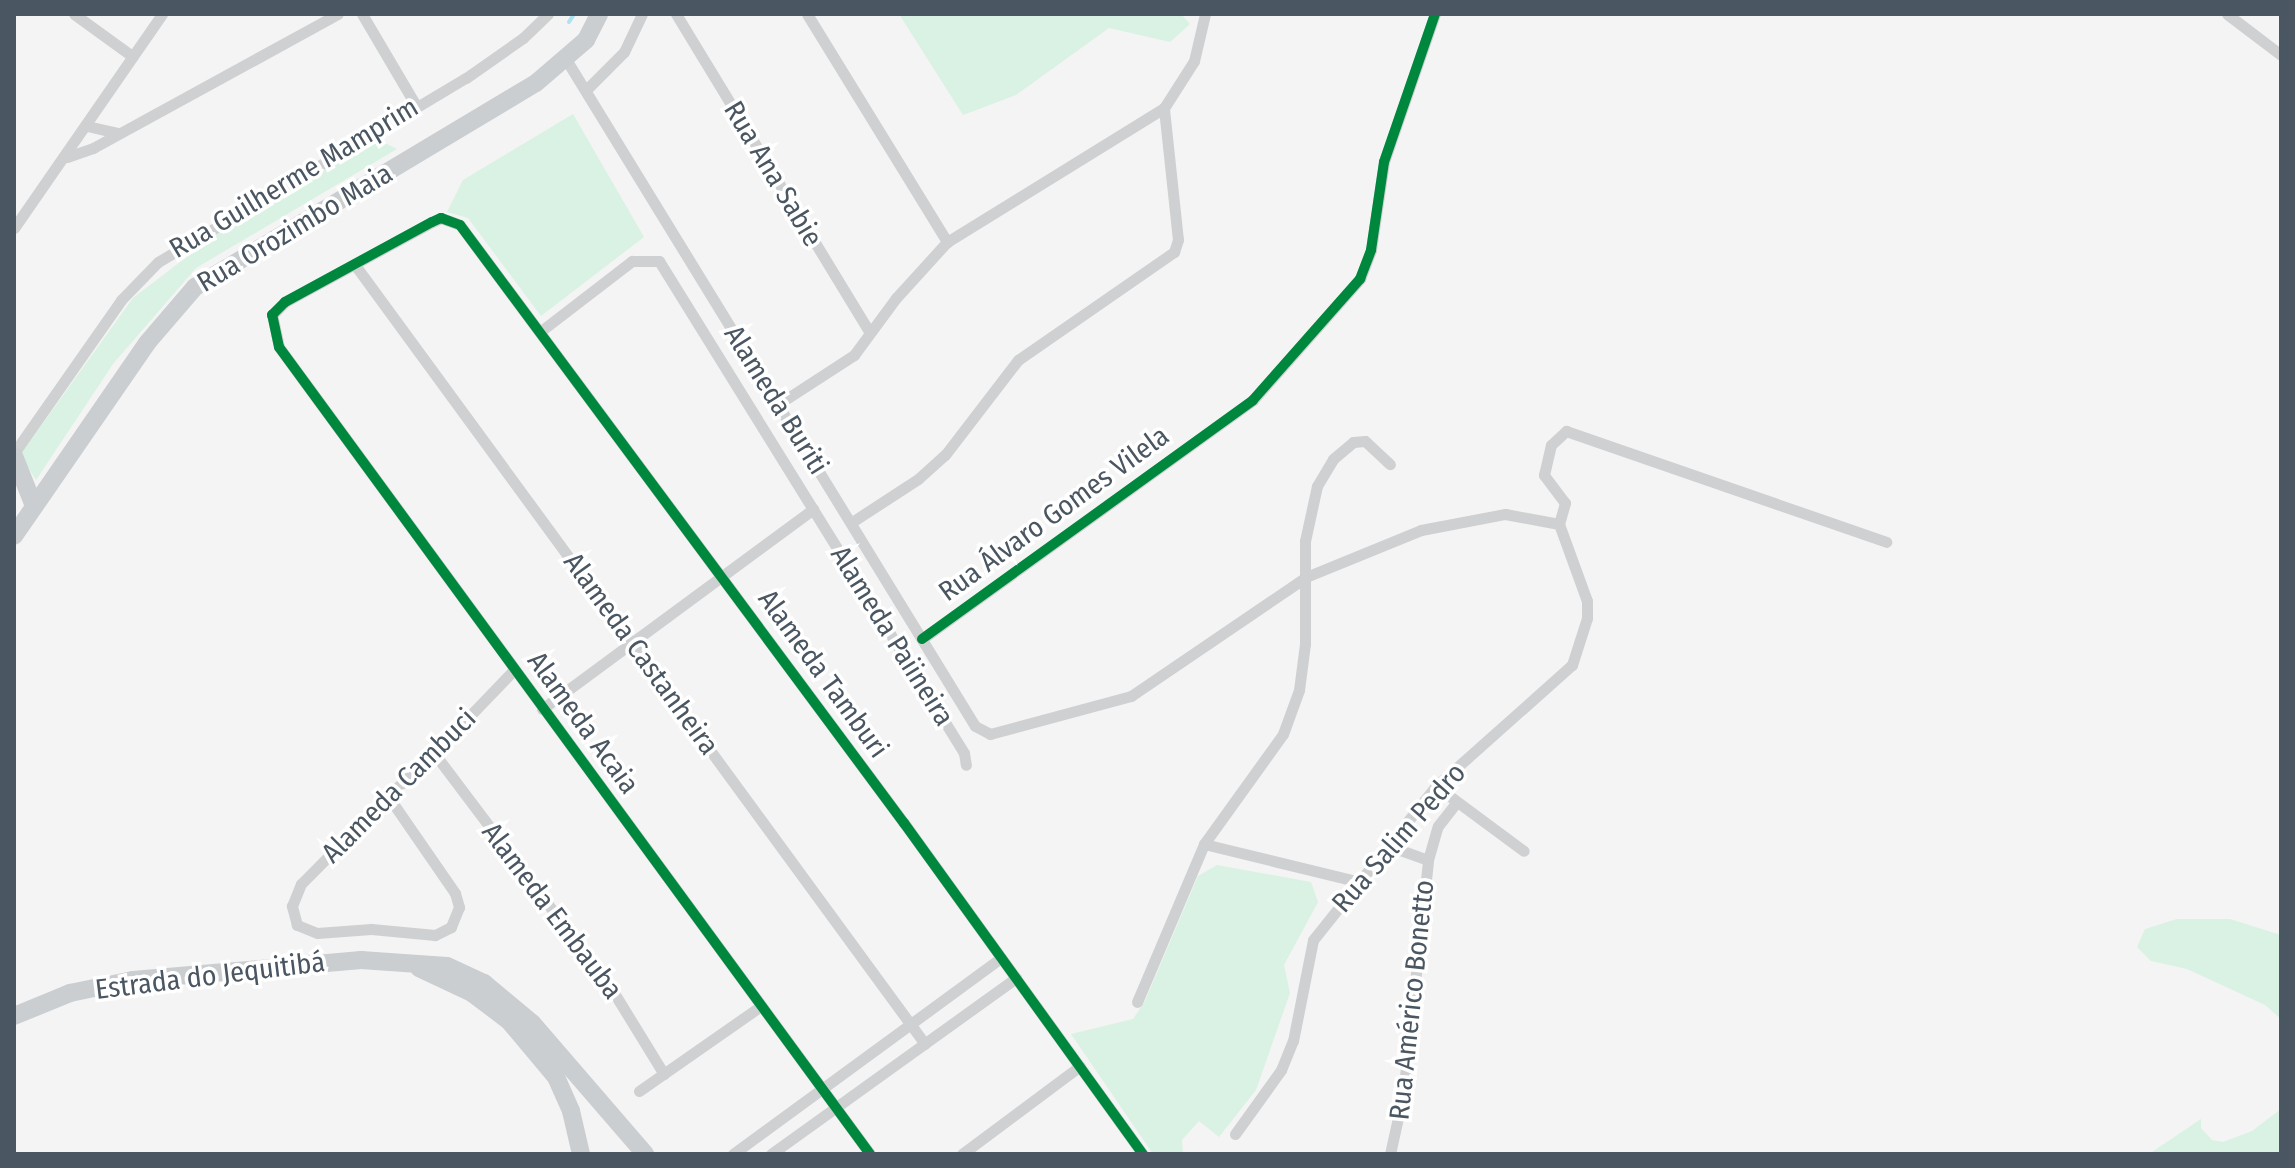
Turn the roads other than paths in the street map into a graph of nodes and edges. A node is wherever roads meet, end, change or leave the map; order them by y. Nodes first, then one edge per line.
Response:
1 (74, 14) edge
2 (162, 14) edge
3 (338, 14) edge
4 (362, 14) edge
5 (548, 14) edge
6 (599, 14) edge
7 (642, 14) edge
8 (676, 14) edge
9 (807, 14) edge
10 (1205, 14) edge
11 (1435, 14) edge
12 (2227, 14) edge
13 (2281, 55) edge
14 (132, 56) junction
15 (567, 61) junction
16 (587, 89) junction
17 (415, 104) junction
18 (1164, 108) junction
19 (87, 126) junction
20 (117, 133) junction
21 (67, 157) junction
22 (14, 228) edge
23 (947, 242) junction
24 (355, 265) junction
25 (541, 331) junction
26 (870, 333) junction
27 (777, 405) junction
28 (14, 455) edge
29 (1390, 464) dead end
30 (14, 489) edge
31 (813, 509) junction
32 (31, 511) junction
33 (852, 522) junction
34 (1559, 524) junction
35 (14, 536) edge
36 (1886, 542) dead end
37 (721, 576) junction
38 (1306, 577) junction
39 (922, 639) junction
40 (633, 641) junction
41 (514, 670) junction
42 (542, 709) junction
43 (434, 753) junction
44 (966, 765) dead end
45 (1436, 786) junction
46 (388, 796) junction
47 (1456, 803) junction
48 (1204, 844) junction
49 (1389, 846) junction
50 (1524, 851) dead end
51 (1428, 860) junction
52 (1360, 882) junction
53 (1001, 958) junction
54 (410, 964) junction
55 (1016, 978) junction
56 (1137, 1002) dead end
57 (761, 1006) junction
58 (16, 1014) edge
59 (913, 1026) junction
60 (925, 1044) junction
61 (1080, 1066) junction
62 (664, 1074) junction
63 (639, 1091) dead end
64 (825, 1091) junction
65 (835, 1107) junction
66 (1235, 1134) dead end
67 (581, 1154) edge
68 (645, 1154) edge
69 (733, 1154) edge
70 (771, 1154) edge
71 (870, 1154) edge
72 (962, 1154) edge
73 (1143, 1154) edge
74 (1390, 1154) edge

1 - 14 street
2 - 14 street
3 - 20 street
4 - 17 street
5 - 17 street, Rua Guilherme Mamprim
6 - 15 main road, Rua Orozimbo Maia
7 - 16 street
8 - 26 street, Rua Ana Sabie
9 - 23 street
10 - 18 street
11 - 39 street, Rua Álvaro Gomes Vilela
12 - 13 street
14 - 19 street
15 - 16 street, Alameda Buriti
15 - 32 main road, Rua Orozimbo Maia
16 - 27 street, Alameda Buriti
17 - 28 street, Rua Guilherme Mamprim
18 - 23 street
18 - 33 street
19 - 20 street
19 - 21 street
20 - 21 street
21 - 22 street
23 - 26 street
24 - 25 street, Alameda Tamburi
24 - 40 street, Alameda Castanheira
24 - 41 street, Alameda Acaia
25 - 31 street, Alameda Paiineira
25 - 37 street, Alameda Tamburi
26 - 27 street
27 - 33 street, Alameda Buriti
28 - 32 main road
29 - 38 street
30 - 32 main road
31 - 37 street
31 - 44 street, Alameda Paiineira
32 - 35 main road, Rua Orozimbo Maia
33 - 39 street, Alameda Buriti
34 - 36 street, Rua Salim Pedro
34 - 38 street
34 - 45 street, Rua Salim Pedro
37 - 40 street
37 - 53 street, Alameda Tamburi
38 - 39 street, Alameda Buriti
38 - 48 street
40 - 42 street
40 - 59 street, Alameda Castanheira
41 - 42 street, Alameda Acaia
41 - 43 street, Alameda Cambuci
42 - 57 street, Alameda Acaia
43 - 46 street, Alameda Cambuci
43 - 62 street, Alameda Embauba
45 - 47 street
45 - 49 street, Rua Salim Pedro
46 - 46 street, Alameda Cambuci
47 - 50 street
47 - 51 street, Rua Américo Bonetto
48 - 52 street
48 - 56 street
49 - 51 street
49 - 52 street, Rua Salim Pedro
51 - 74 street, Rua Américo Bonetto
52 - 66 street, Rua Salim Pedro
53 - 55 street, Alameda Tamburi
53 - 59 street
54 - 58 main road, Estrada do Jequitibá
54 - 67 main road, Estrada do Jequitibá
54 - 68 main road, Estrada do Jequitibá
55 - 60 street
55 - 61 street, Alameda Tamburi
57 - 62 street
57 - 64 street, Alameda Acaia
59 - 60 street, Alameda Castanheira
59 - 64 street
60 - 65 street
61 - 72 street
61 - 73 street, Alameda Tamburi
62 - 63 street
64 - 65 street, Alameda Acaia
64 - 69 street
65 - 70 street
65 - 71 street, Alameda Acaia

